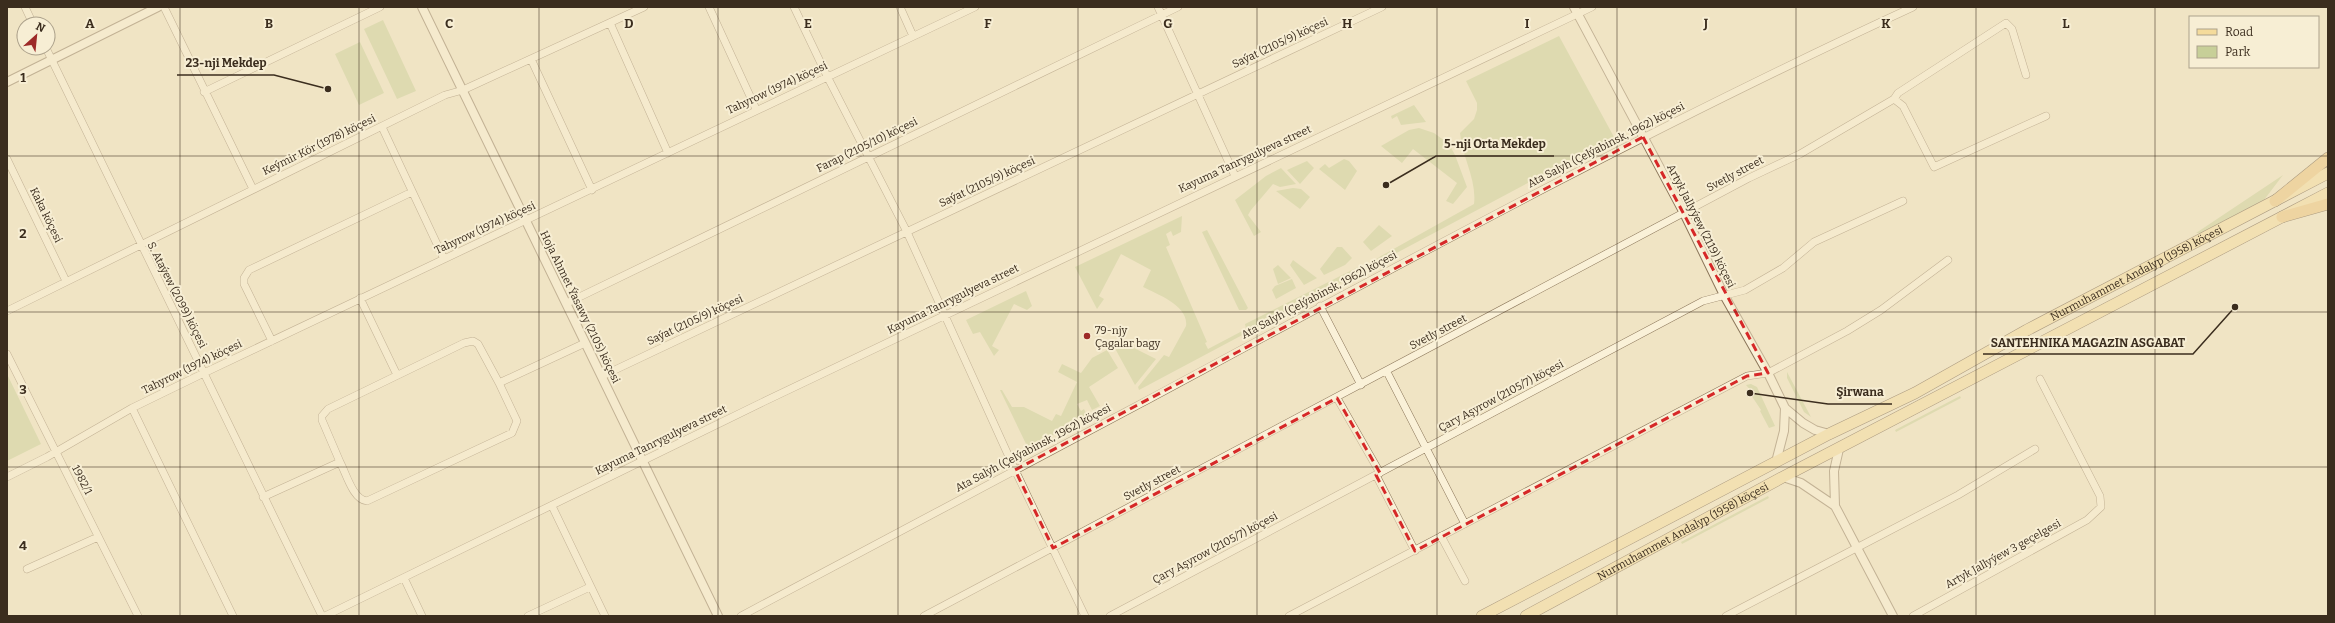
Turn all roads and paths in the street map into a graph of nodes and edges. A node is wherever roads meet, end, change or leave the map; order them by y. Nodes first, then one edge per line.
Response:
1 (158, 7) edge
2 (164, 7) edge
3 (380, 7) edge
4 (422, 7) edge
5 (644, 7) edge
6 (709, 7) edge
7 (794, 7) edge
8 (900, 7) edge
9 (975, 7) edge
10 (1158, 7) edge
11 (1178, 7) edge
12 (1382, 7) edge
13 (1592, 7) edge
14 (1913, 7) edge
15 (1576, 10) edge
16 (1162, 14) junction
17 (610, 22) junction
18 (913, 36) junction
19 (50, 56) edge
20 (51, 59) junction
21 (531, 59) junction
22 (2026, 75) dead end
23 (827, 76) junction
24 (7, 82) edge
25 (463, 90) junction
26 (204, 92) junction
27 (1197, 94) junction
28 (1894, 99) junction
29 (756, 109) junction
30 (2046, 116) dead end
31 (382, 127) junction
32 (1643, 137) junction
33 (668, 154) junction
34 (869, 157) junction
35 (2328, 158) edge
36 (7, 159) edge
37 (2328, 173) edge
38 (1235, 176) junction
39 (253, 189) junction
40 (592, 190) junction
41 (412, 192) junction
42 (2328, 193) edge
43 (1903, 201) dead end
44 (2274, 201) junction
45 (2328, 204) edge
46 (1684, 214) junction
47 (2282, 217) junction
48 (526, 222) junction
49 (907, 232) junction
50 (140, 244) junction
51 (444, 259) junction
52 (1948, 260) dead end
53 (66, 281) junction
54 (1724, 295) junction
55 (360, 298) junction
56 (567, 303) junction
57 (1320, 306) junction
58 (7, 311) edge
59 (946, 314) junction
60 (272, 341) junction
61 (585, 343) junction
62 (7, 354) edge
63 (1387, 372) junction
64 (1768, 372) junction
65 (204, 373) junction
66 (397, 375) junction
67 (602, 376) junction
68 (2040, 379) dead end
69 (499, 383) junction
70 (1362, 385) junction
71 (1337, 398) junction
72 (132, 408) junction
73 (1785, 408) junction
74 (1829, 434) junction
75 (1427, 448) junction
76 (1839, 449) junction
77 (2035, 450) dead end
78 (56, 451) junction
79 (642, 461) junction
80 (340, 462) junction
81 (1776, 462) junction
82 (1016, 470) junction
83 (1378, 474) junction
84 (7, 477) edge
85 (1784, 477) junction
86 (263, 497) junction
87 (552, 506) junction
88 (1835, 506) junction
89 (1465, 524) junction
90 (1441, 536) junction
91 (98, 537) junction
92 (1053, 548) junction
93 (1857, 548) junction
94 (1415, 551) junction
95 (27, 569) dead end
96 (404, 578) junction
97 (1465, 581) dead end
98 (590, 587) junction
99 (138, 616) edge
100 (234, 616) edge
101 (322, 616) edge
102 (326, 616) edge
103 (422, 616) edge
104 (528, 616) edge
105 (605, 616) edge
106 (718, 616) edge
107 (741, 616) edge
108 (924, 616) edge
109 (1085, 616) edge
110 (1110, 616) edge
111 (1289, 616) edge
112 (1482, 616) edge
113 (1526, 616) edge
114 (1726, 616) edge
115 (1894, 616) edge
116 (1913, 616) edge

1 - 20 street
2 - 26 street
3 - 26 street
4 - 25 street, Hoja Ahmet Ýasawy (2105) köçesi
5 - 17 street, Keýmir Kör (1978) köçesi
6 - 29 street
7 - 23 street
8 - 18 street
9 - 18 street, Tahyrow (1974) köçesi
10 - 16 street
11 - 16 street, Farap (2105/10) köçesi
12 - 27 street, Saýat (2105/9) köçesi
13 - 15 street, Kayuma Tanrygulyeva street
14 - 32 street, Ata Salyh (Çelýabinsk, 1962) köçesi
15 - 32 street, Artyk Jallyýew (2119) köçesi
15 - 38 street, Kayuma Tanrygulyeva street
16 - 27 street
16 - 34 street, Farap (2105/10) köçesi
17 - 21 street, Keýmir Kör (1978) köçesi
17 - 33 street
18 - 23 street, Tahyrow (1974) köçesi
19 - 20 street, S. Ataýew (2099) köçesi
20 - 24 street
20 - 50 street, S. Ataýew (2099) köçesi
21 - 25 street, Keýmir Kör (1978) köçesi
21 - 40 street
22 - 28 street, Svetly street
23 - 29 street, Tahyrow (1974) köçesi
23 - 34 street
25 - 31 street, Keýmir Kör (1978) köçesi
25 - 48 street, Hoja Ahmet Ýasawy (2105) köçesi
26 - 39 street
27 - 38 street
27 - 49 street, Saýat (2105/9) köçesi
28 - 30 street
28 - 46 street, Svetly street
29 - 33 street, Tahyrow (1974) köçesi
31 - 39 street, Keýmir Kör (1978) köçesi
31 - 41 street
32 - 46 street, Artyk Jallyýew (2119) köçesi
32 - 57 street, Ata Salyh (Çelýabinsk, 1962) köçesi
33 - 40 street, Tahyrow (1974) köçesi
34 - 49 street
34 - 56 street, Farap (2105/10) köçesi
35 - 44 highway
36 - 53 street, Kaka köçesi
37 - 44 main road, Nurmuhammet Andalyp (1958) köçesi
38 - 59 street, Kayuma Tanrygulyeva street
39 - 50 street, Keýmir Kör (1978) köçesi
40 - 48 street, Tahyrow (1974) köçesi
41 - 51 street
41 - 60 street
42 - 47 main road, Nurmuhammet Andalyp (1958) köçesi
43 - 54 street, Çary Aşyrow (2105/7) köçesi
44 - 74 main road, Nurmuhammet Andalyp (1958) köçesi
45 - 47 highway
46 - 54 street, Artyk Jallyýew (2119) köçesi
46 - 63 street, Svetly street
47 - 76 main road, Nurmuhammet Andalyp (1958) köçesi
48 - 51 street, Tahyrow (1974) köçesi
48 - 56 street, Hoja Ahmet Ýasawy (2105) köçesi
49 - 59 street
49 - 67 street, Saýat (2105/9) köçesi
50 - 53 street, Keýmir Kör (1978) köçesi
50 - 65 street, S. Ataýew (2099) köçesi
51 - 55 street, Tahyrow (1974) köçesi
52 - 64 street
53 - 58 street, Keýmir Kör (1978) köçesi
54 - 64 street, Artyk Jallyýew (2119) köçesi
54 - 75 street, Çary Aşyrow (2105/7) köçesi
55 - 60 street, Tahyrow (1974) köçesi
55 - 66 street
56 - 61 street, Hoja Ahmet Ýasawy (2105) köçesi
57 - 70 street
57 - 82 street, Ata Salyh (Çelýabinsk, 1962) köçesi
59 - 79 street, Kayuma Tanrygulyeva street
59 - 82 street
60 - 65 street, Tahyrow (1974) köçesi
61 - 67 street, Hoja Ahmet Ýasawy (2105) köçesi
61 - 69 street
62 - 78 street, 1982/1
63 - 70 street, Svetly street
63 - 75 street
64 - 73 street, Artyk Jallyýew (2119) köçesi
64 - 89 street
65 - 72 street, Tahyrow (1974) köçesi
65 - 86 street, S. Ataýew (2099) köçesi
66 - 69 street
66 - 80 street
67 - 79 street, Hoja Ahmet Ýasawy (2105) köçesi
68 - 116 street, Artyk Jallyýew 3 geçelgesi
69 - 80 street
70 - 71 street, Svetly street
71 - 83 street
71 - 92 street, Svetly street
72 - 78 street, Tahyrow (1974) köçesi
72 - 100 street
73 - 74 street, Artyk Jallyýew (2119) köçesi
73 - 81 street
74 - 81 main road, Nurmuhammet Andalyp (1958) köçesi
75 - 83 street, Çary Aşyrow (2105/7) köçesi
75 - 89 street
76 - 85 main road, Nurmuhammet Andalyp (1958) köçesi
76 - 88 street
77 - 93 street
78 - 84 street, Tahyrow (1974) köçesi
78 - 91 street, 1982/1
79 - 87 street, Kayuma Tanrygulyeva street
79 - 106 street, Hoja Ahmet Ýasawy (2105) köçesi
80 - 86 street
81 - 112 main road, Nurmuhammet Andalyp (1958) köçesi
82 - 92 street
82 - 107 street, Ata Salyh (Çelýabinsk, 1962) köçesi
83 - 94 street
83 - 110 street, Çary Aşyrow (2105/7) köçesi
85 - 88 street
85 - 113 main road, Nurmuhammet Andalyp (1958) köçesi
86 - 101 street, S. Ataýew (2099) köçesi
87 - 96 street, Kayuma Tanrygulyeva street
87 - 98 street
88 - 93 street
89 - 90 street
90 - 94 street
90 - 97 street
91 - 95 street
91 - 99 street, 1982/1
92 - 108 street, Svetly street
92 - 109 street
93 - 114 street
93 - 115 street
94 - 111 street
96 - 102 street, Kayuma Tanrygulyeva street
96 - 103 street
98 - 104 street
98 - 105 street

